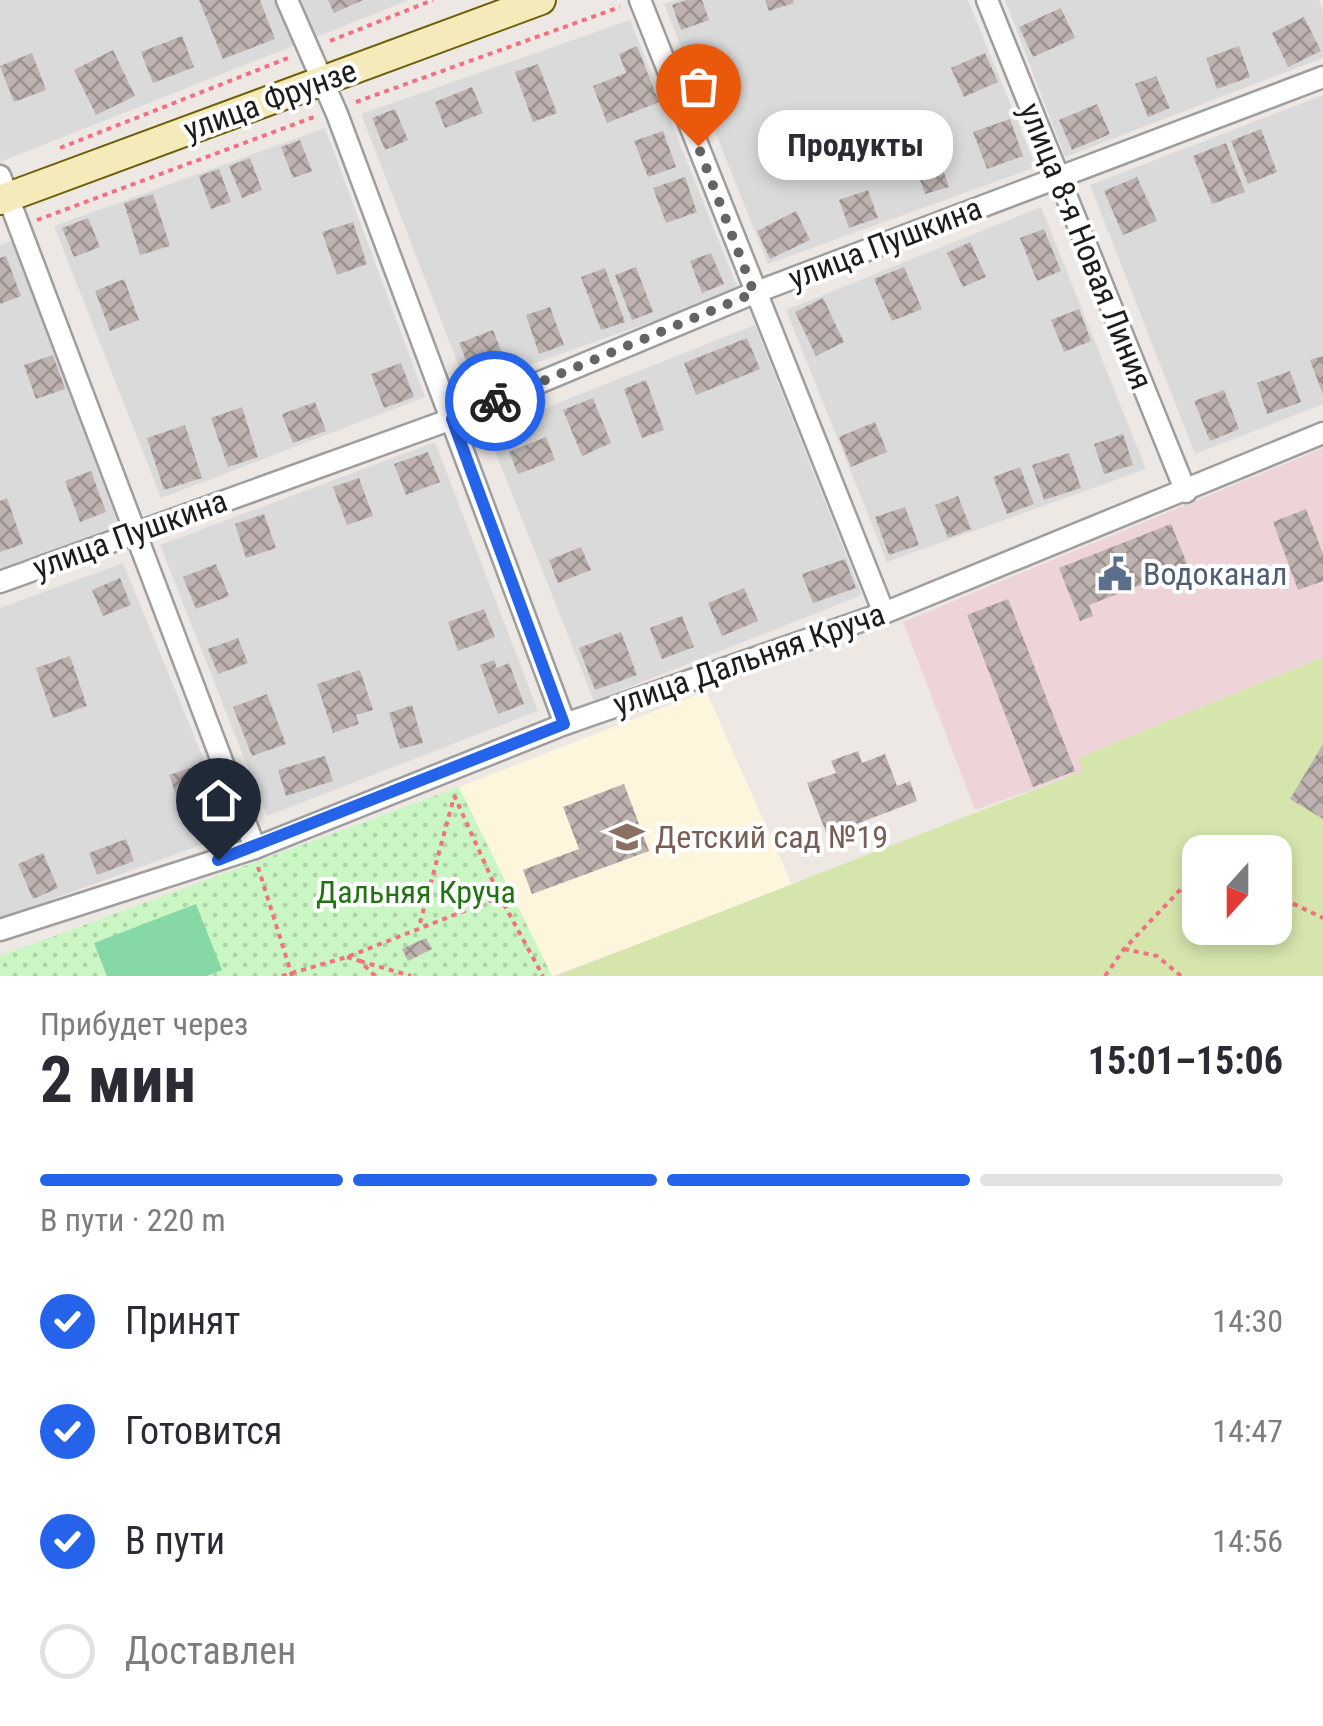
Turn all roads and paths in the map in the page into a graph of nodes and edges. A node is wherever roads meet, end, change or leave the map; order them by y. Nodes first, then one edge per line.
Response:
1 (286, 0) edge
2 (433, 0) edge
3 (541, 0) edge
4 (640, 0) edge
5 (987, 0) edge
6 (308, 50) junction
7 (1323, 77) edge
8 (322, 81) junction
9 (54, 151) dead end
10 (1058, 178) junction
11 (3, 190) edge
12 (754, 293) junction
13 (452, 419) junction
14 (1323, 433) edge
15 (1186, 492) junction
16 (133, 532) junction
17 (0, 582) edge
18 (884, 613) junction
19 (564, 724) junction
20 (445, 774) junction
21 (454, 796) junction
22 (255, 848) junction
23 (1182, 888) edge
24 (500, 897) junction
25 (1292, 903) edge
26 (1323, 918) edge
27 (420, 925) junction
28 (0, 930) edge
29 (1124, 949) junction
30 (347, 957) junction
31 (360, 961) junction
32 (293, 974) edge
33 (282, 976) edge
34 (376, 976) edge
35 (411, 976) edge
36 (543, 976) edge
37 (1106, 976) edge
38 (1181, 976) edge

1 - 6 street
2 - 6 path
3 - 8 main road, улица Фрунзе
4 - 12 street
5 - 10 street, улица 8-я Новая Линия
6 - 8 street
6 - 9 path
7 - 10 street, улица Пушкина
8 - 11 main road, улица Фрунзе
8 - 13 street
10 - 12 street, улица Пушкина
10 - 15 street, улица 8-я Новая Линия
11 - 16 street
12 - 13 street, улица Пушкина
12 - 18 street
13 - 16 street, улица Пушкина
13 - 19 street
14 - 15 street, улица Дальняя Круча
15 - 18 street, улица Дальняя Круча
16 - 17 street, улица Пушкина
16 - 22 street
18 - 19 street, улица Дальняя Круча
19 - 20 street, улица Дальняя Круча
20 - 21 path
20 - 22 street, улица Дальняя Круча
21 - 24 path
21 - 27 path
22 - 28 street, улица Дальняя Круча
22 - 32 path
23 - 29 path
24 - 27 path
24 - 36 path
25 - 26 path
27 - 30 path
29 - 37 path
29 - 38 path
30 - 31 path
30 - 32 path
31 - 34 path
31 - 35 path
32 - 33 path

